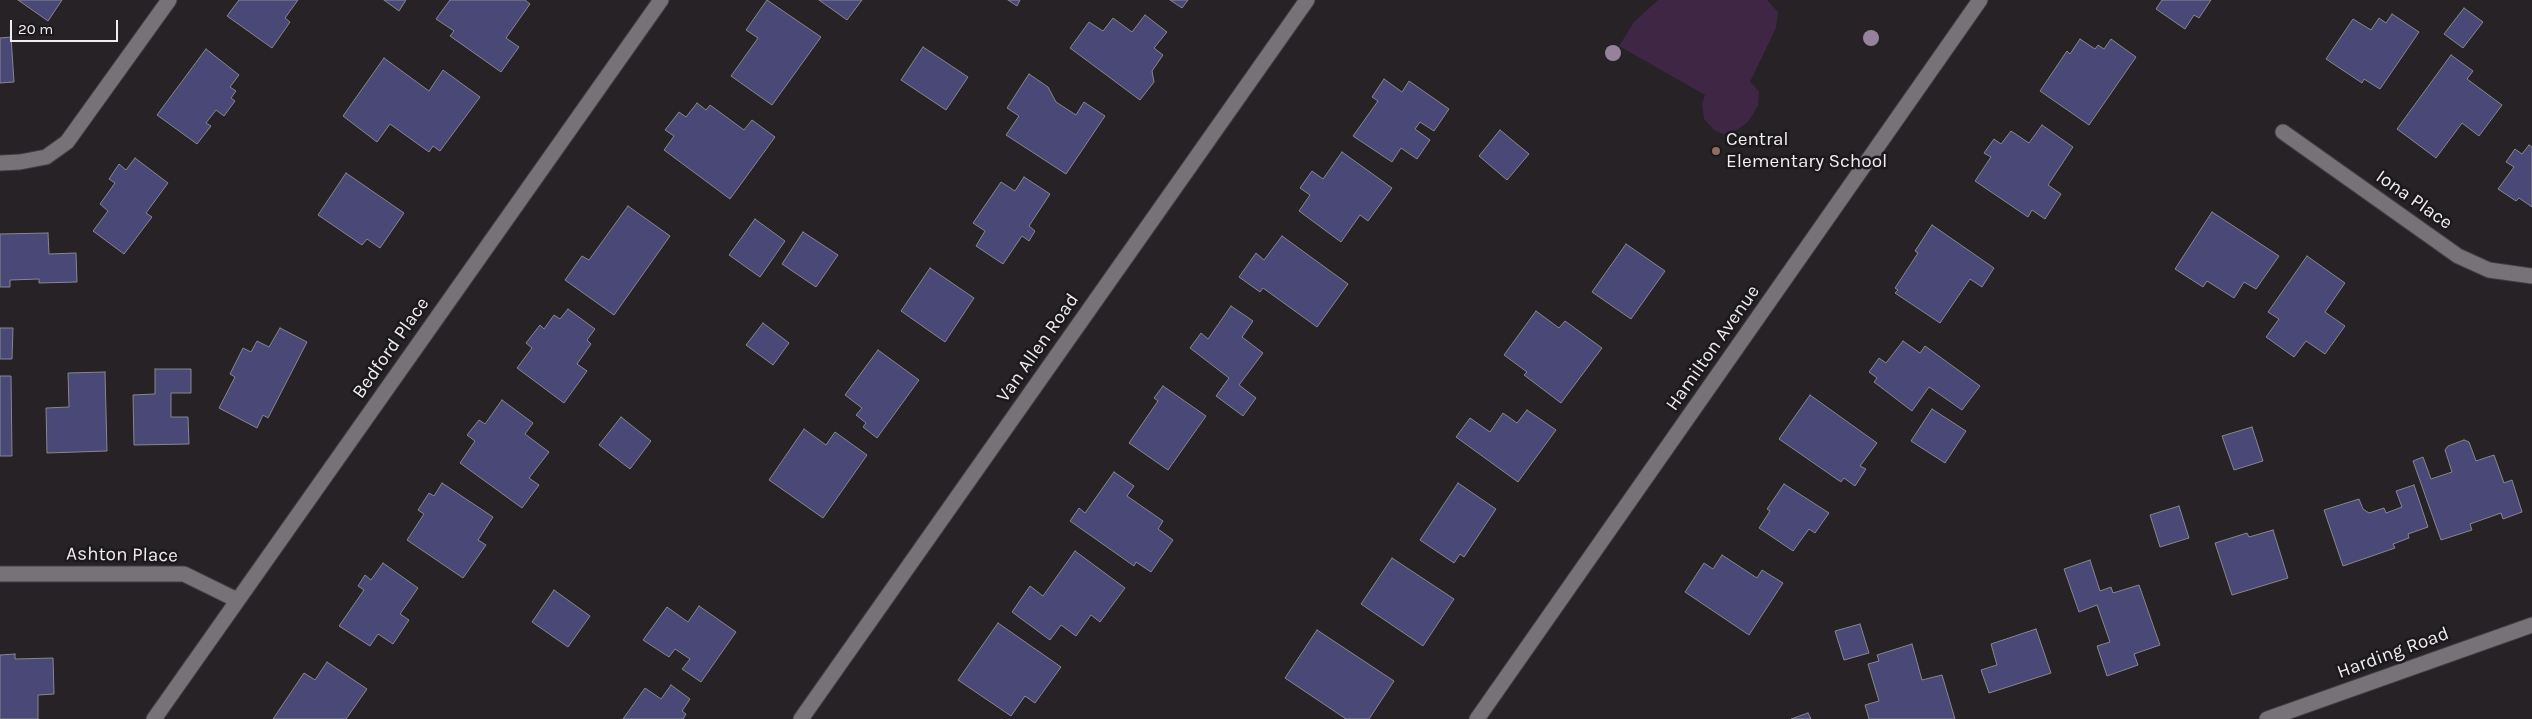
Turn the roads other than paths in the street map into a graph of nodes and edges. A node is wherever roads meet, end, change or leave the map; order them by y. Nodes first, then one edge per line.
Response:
1 (168, 0) edge
2 (661, 0) edge
3 (1306, 0) edge
4 (1980, 0) edge
5 (2283, 132) dead end
6 (0, 163) edge
7 (2532, 276) edge
8 (0, 574) edge
9 (237, 600) junction
10 (2532, 625) edge
11 (154, 719) edge
12 (801, 719) edge
13 (1478, 719) edge
14 (2267, 719) edge

1 - 6 street
2 - 9 street, Bedford Place
3 - 12 street, Van Allen Road
4 - 13 street, Hamilton Avenue
5 - 7 street, Iona Place
8 - 9 street, Ashton Place
9 - 11 street, Bedford Place
10 - 14 street, Harding Road

